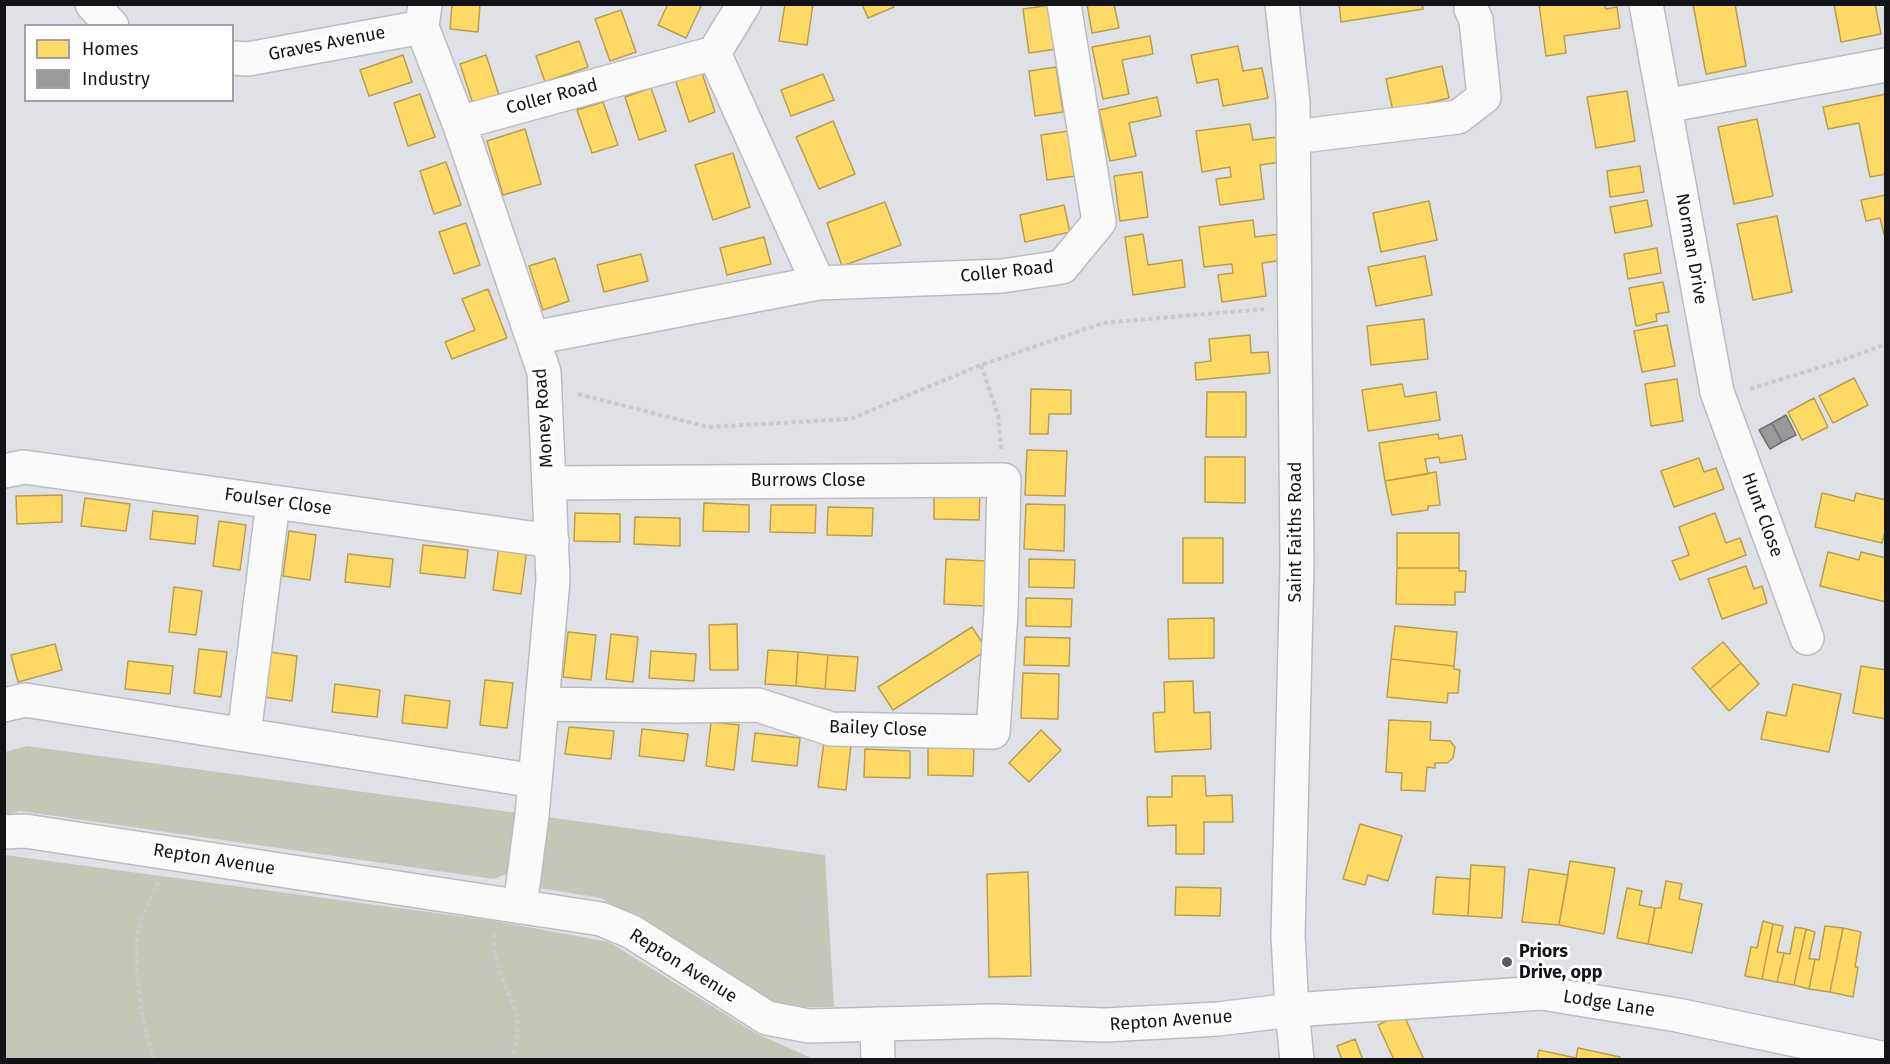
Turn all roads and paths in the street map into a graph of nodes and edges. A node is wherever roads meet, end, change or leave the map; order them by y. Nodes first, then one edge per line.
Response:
1 (92, 4) edge
2 (744, 4) edge
3 (1064, 4) edge
4 (1282, 4) edge
5 (1646, 4) edge
6 (1472, 9) dead end
7 (423, 16) edge
8 (110, 24) edge
9 (714, 53) junction
10 (234, 57) edge
11 (1886, 65) edge
12 (1665, 106) junction
13 (459, 123) junction
14 (1293, 137) junction
15 (818, 283) junction
16 (1296, 307) junction
17 (533, 338) junction
18 (1886, 344) edge
19 (981, 365) junction
20 (545, 386) junction
21 (1731, 391) junction
22 (4, 471) edge
23 (1004, 480) junction
24 (549, 483) junction
25 (273, 502) junction
26 (552, 541) junction
27 (1807, 639) dead end
28 (542, 704) junction
29 (4, 705) edge
30 (243, 735) junction
31 (535, 782) junction
32 (4, 832) edge
33 (163, 852) junction
34 (509, 906) junction
35 (1292, 1010) junction
36 (877, 1024) junction
37 (155, 1059) edge
38 (511, 1059) edge
39 (878, 1059) edge
40 (1298, 1059) edge
41 (1886, 1059) edge

1 - 8 street
2 - 9 street
3 - 15 street, Coller Road
4 - 14 street, Saint Faiths Road
5 - 12 street, Norman Drive
6 - 14 street
7 - 10 street, Graves Avenue
7 - 13 street, Money Road
9 - 13 street, Coller Road
9 - 15 street
11 - 12 street
12 - 21 street, Norman Drive
13 - 17 street, Money Road
14 - 16 street, Saint Faiths Road
15 - 17 street, Coller Road
16 - 19 path
16 - 35 street, Saint Faiths Road
17 - 20 street, Money Road
18 - 21 path
19 - 20 path
19 - 23 path
20 - 24 street, Money Road
21 - 27 street, Hunt Close
22 - 25 street, Foulser Close
23 - 24 street, Burrows Close
23 - 28 street, Bailey Close
24 - 26 street, Money Road
25 - 26 street, Foulser Close
25 - 30 street
26 - 28 street, Money Road
28 - 31 street, Money Road
29 - 30 street
30 - 31 street
31 - 34 street, Money Road
32 - 33 street, Repton Avenue
33 - 34 street, Repton Avenue
33 - 37 path
34 - 36 street, Repton Avenue
34 - 38 path
35 - 36 street, Repton Avenue
35 - 40 street, Saint Faiths Road
35 - 41 street, Lodge Lane
36 - 39 street

